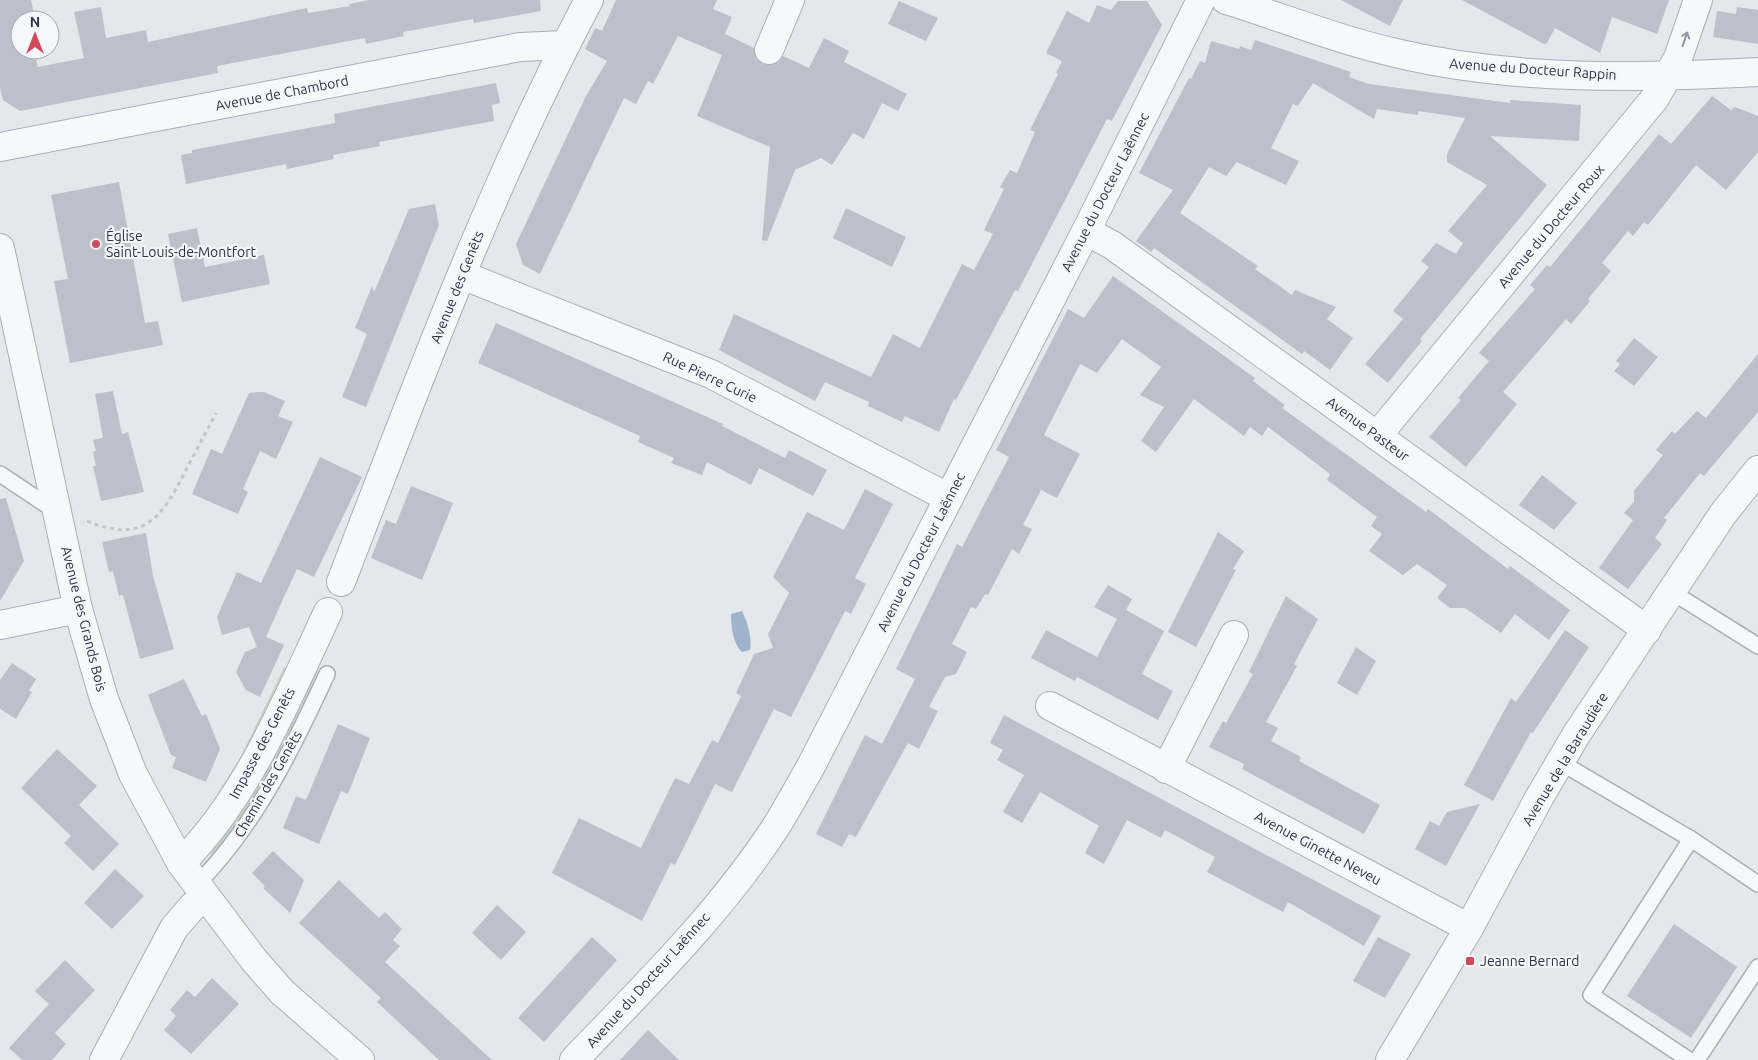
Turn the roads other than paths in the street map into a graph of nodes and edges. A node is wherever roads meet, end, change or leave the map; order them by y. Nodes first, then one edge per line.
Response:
1 (589, 0) edge
2 (790, 0) edge
3 (1201, 0) edge
4 (1226, 0) edge
5 (1698, 0) edge
6 (565, 45) junction
7 (769, 50) dead end
8 (1758, 72) edge
9 (1668, 76) junction
10 (0, 147) edge
11 (1086, 231) junction
12 (0, 248) edge
13 (462, 275) junction
14 (1377, 436) junction
15 (1758, 470) edge
16 (0, 474) edge
17 (949, 498) junction
18 (69, 518) junction
19 (341, 582) dead end
20 (1672, 592) junction
21 (78, 609) junction
22 (328, 612) dead end
23 (0, 625) edge
24 (1647, 630) junction
25 (1234, 635) dead end
26 (1758, 646) edge
27 (327, 674) dead end
28 (1050, 706) dead end
29 (1560, 762) junction
30 (1166, 769) junction
31 (1690, 839) junction
32 (182, 863) junction
33 (1758, 884) edge
34 (201, 892) junction
35 (1469, 928) junction
36 (1758, 967) edge
37 (104, 1060) edge
38 (360, 1060) edge
39 (574, 1060) edge
40 (1390, 1060) edge
41 (1689, 1060) edge
42 (1697, 1060) edge

1 - 6 street, Avenue des Genêts
2 - 7 street
3 - 11 street, Avenue du Docteur Laënnec
4 - 9 street, Avenue du Docteur Rappin
9 -> 5 street, Avenue du Docteur Roux
6 - 10 street, Avenue de Chambord
6 - 13 street, Avenue des Genêts
8 - 9 street, Avenue du Docteur Rappin
9 - 14 street, Avenue du Docteur Roux
11 - 14 street, Avenue Pasteur
11 - 17 street, Avenue du Docteur Laënnec
12 - 18 street, Avenue des Grands Bois
13 - 17 street, Rue Pierre Curie
13 - 19 street, Avenue des Genêts
14 - 24 street, Avenue Pasteur
15 - 20 street, Avenue de la Baraudière
16 - 18 lane
17 - 39 street, Avenue du Docteur Laënnec
18 - 21 street, Avenue des Grands Bois
20 - 24 street, Avenue de la Baraudière
20 - 26 lane
21 - 23 street
21 - 32 street, Avenue des Grands Bois
22 - 32 street, Impasse des Genêts
24 - 29 street, Avenue de la Baraudière
25 - 30 street
27 - 34 lane, Chemin des Genêts
28 - 30 street, Avenue Ginette Neveu
29 - 31 lane
29 - 35 street, Avenue de la Baraudière
30 - 35 street, Avenue Ginette Neveu
31 - 33 lane
31 - 41 lane
32 - 34 street, Avenue des Grands Bois
34 - 37 street
34 - 38 street, Avenue des Grands Bois
35 - 40 street, Avenue de la Baraudière
36 - 42 lane

